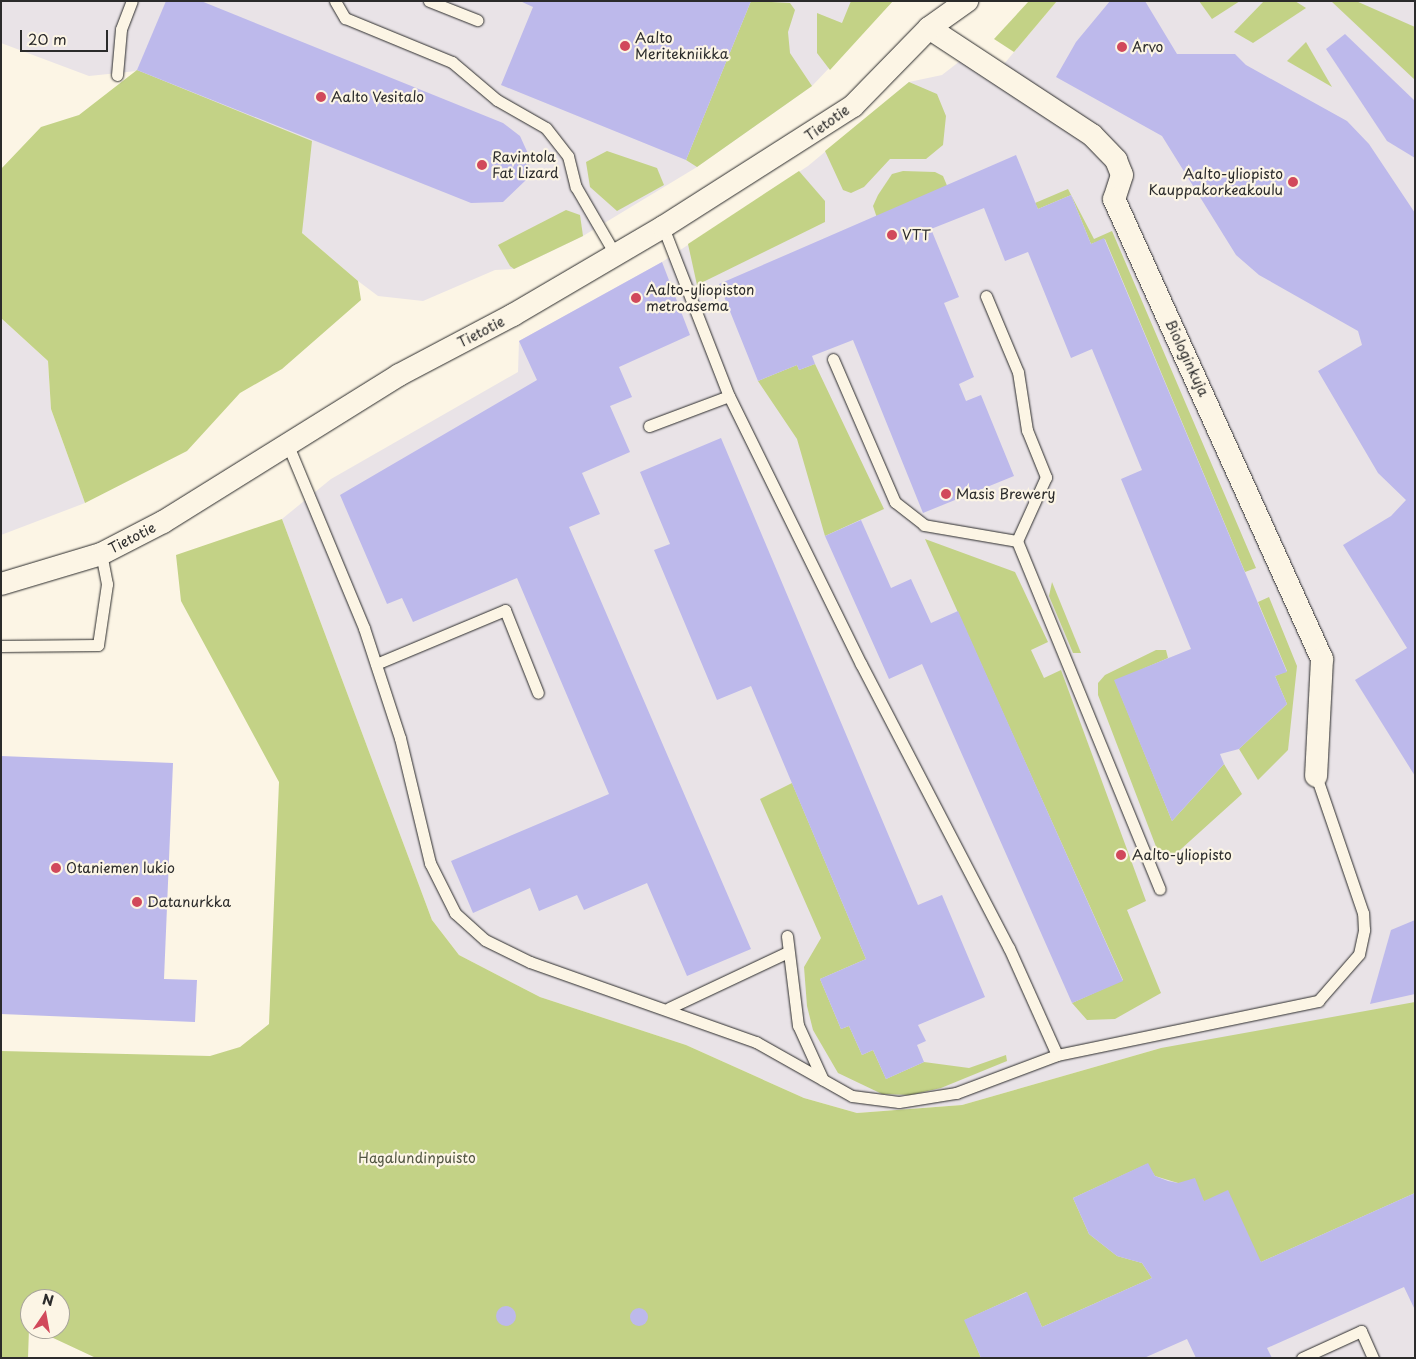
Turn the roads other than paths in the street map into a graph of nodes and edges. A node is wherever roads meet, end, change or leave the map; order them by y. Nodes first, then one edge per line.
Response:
1 (132, 1) edge
2 (335, 1) edge
3 (429, 1) edge
4 (942, 1) edge
5 (967, 1) edge
6 (477, 20) dead end
7 (929, 28) junction
8 (117, 75) dead end
9 (663, 227) junction
10 (614, 254) junction
11 (986, 296) dead end
12 (833, 359) dead end
13 (729, 396) junction
14 (649, 426) dead end
15 (287, 443) junction
16 (1017, 542) junction
17 (101, 554) junction
18 (1, 584) edge
19 (1, 646) edge
20 (376, 664) junction
21 (538, 693) dead end
22 (1316, 776) joint
23 (1160, 890) dead end
24 (787, 936) dead end
25 (786, 953) junction
26 (669, 1008) junction
27 (1057, 1055) junction
28 (823, 1080) junction
29 (1302, 1358) edge
30 (1372, 1358) edge

1 - 8 lane
2 - 10 lane
3 - 6 lane
4 - 7 street, Tietotie
5 - 7 street, Tietotie
7 - 9 street, Tietotie
7 - 22 street, Biologinkuja
9 - 10 street, Tietotie
9 - 13 lane
10 - 15 street, Tietotie
11 - 16 lane
12 - 16 lane
13 - 14 lane
13 - 27 lane
15 - 17 street, Tietotie
15 - 20 lane
16 - 23 lane
17 - 18 street, Tietotie
17 - 19 lane
20 - 21 lane
20 - 26 lane
22 - 27 lane
24 - 25 lane
25 - 26 lane
25 - 28 lane
26 - 28 lane
27 - 28 lane
29 - 30 lane

